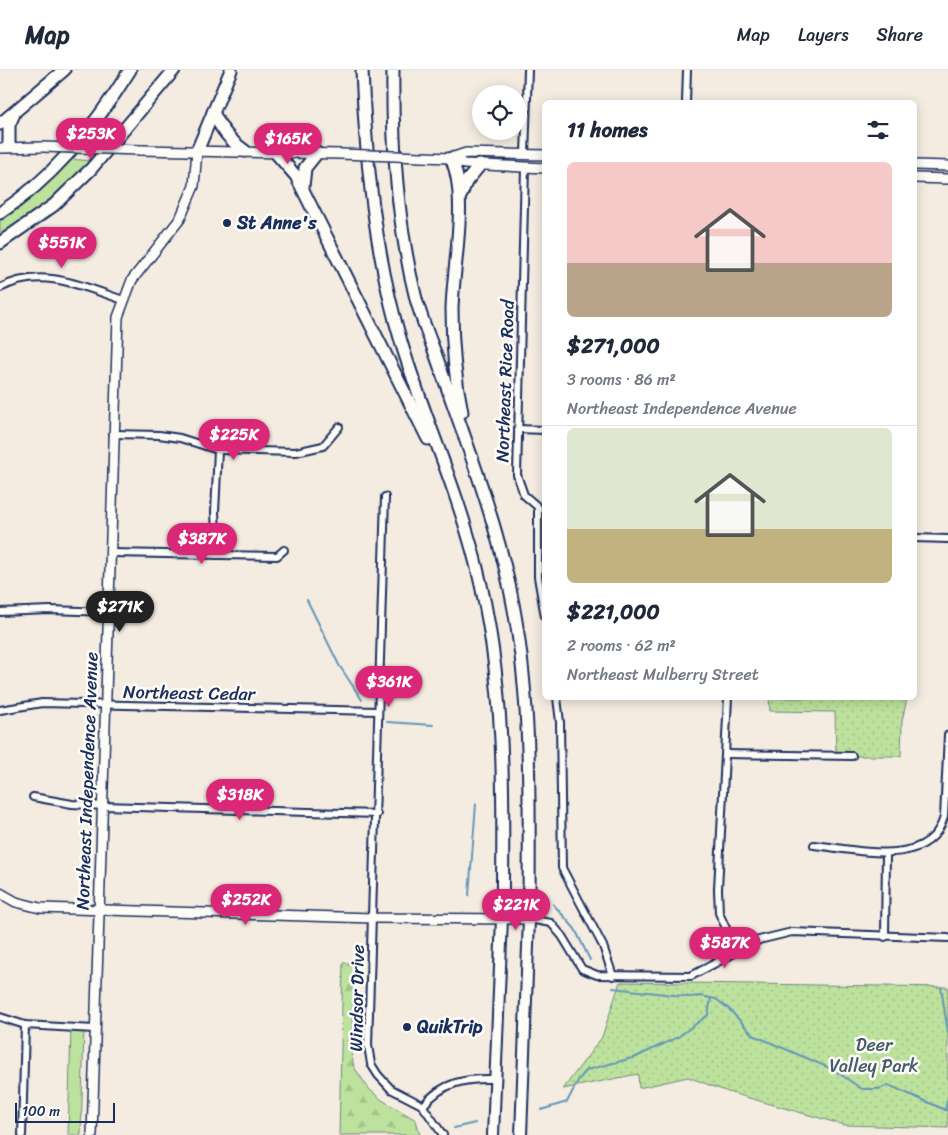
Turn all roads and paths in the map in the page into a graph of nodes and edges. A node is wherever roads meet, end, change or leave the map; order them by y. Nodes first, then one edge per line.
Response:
1 (64, 70) edge
2 (130, 70) edge
3 (174, 70) edge
4 (231, 70) edge
5 (362, 70) edge
6 (393, 70) edge
7 (528, 70) edge
8 (687, 70) edge
9 (686, 100) edge
10 (213, 112) junction
11 (14, 113) junction
12 (0, 124) edge
13 (3, 145) edge
14 (197, 151) junction
15 (245, 151) junction
16 (275, 152) junction
17 (316, 153) junction
18 (525, 154) junction
19 (542, 155) edge
20 (542, 156) edge
21 (451, 158) junction
22 (480, 165) junction
23 (917, 165) edge
24 (948, 166) edge
25 (524, 168) junction
26 (542, 168) edge
27 (917, 178) edge
28 (948, 179) edge
29 (303, 190) junction
30 (460, 196) junction
31 (0, 213) edge
32 (0, 243) edge
33 (0, 288) edge
34 (124, 300) junction
35 (339, 428) dead end
36 (518, 429) junction
37 (542, 430) edge
38 (113, 434) junction
39 (468, 448) junction
40 (218, 450) junction
41 (452, 489) junction
42 (385, 497) dead end
43 (917, 538) edge
44 (948, 539) edge
45 (284, 550) dead end
46 (111, 554) junction
47 (217, 555) junction
48 (542, 600) edge
49 (0, 612) edge
50 (108, 612) junction
51 (557, 700) edge
52 (728, 700) edge
53 (107, 706) junction
54 (0, 710) edge
55 (378, 711) junction
56 (948, 735) edge
57 (726, 754) junction
58 (852, 756) dead end
59 (33, 797) dead end
60 (104, 806) junction
61 (377, 814) junction
62 (814, 845) dead end
63 (886, 853) junction
64 (0, 893) edge
65 (99, 910) junction
66 (373, 918) junction
67 (529, 918) junction
68 (502, 919) junction
69 (885, 937) junction
70 (948, 938) edge
71 (736, 950) junction
72 (613, 976) junction
73 (0, 1017) edge
74 (25, 1025) junction
75 (94, 1029) junction
76 (495, 1080) junction
77 (423, 1106) junction
78 (22, 1135) edge
79 (92, 1135) edge
80 (443, 1135) edge
81 (493, 1135) edge
82 (521, 1135) edge

1 - 11 highway
2 - 31 highway
3 - 32 highway
4 - 10 highway
5 - 41 highway
6 - 39 highway
7 - 18 street
8 - 9 street
10 - 14 highway
10 - 15 highway
11 - 12 highway
11 - 13 highway
13 - 14 street, bridge
14 - 15 street
14 - 34 street, Northeast Independence Avenue
15 - 16 street
16 - 17 street
16 - 29 highway
17 - 21 street, bridge
17 - 29 highway
18 - 19 street
18 - 21 street
20 - 25 street
21 - 22 street
21 - 30 highway
22 - 25 street
22 - 30 highway
23 - 24 street
25 - 26 street
25 - 36 street, Northeast Rice Road
27 - 28 street
29 - 41 highway
30 - 39 highway
33 - 34 street
34 - 38 street, Northeast Independence Avenue
35 - 40 street
36 - 37 street
36 - 48 street, Northeast Rice Road
38 - 40 street
38 - 46 street, Northeast Independence Avenue
39 - 67 highway
40 - 47 street
41 - 68 highway
42 - 55 street, Windsor Drive
43 - 44 street
45 - 47 street
46 - 47 street
46 - 50 street, Northeast Independence Avenue
49 - 50 street
50 - 53 street, Northeast Independence Avenue
51 - 72 street
52 - 57 street
53 - 54 street, Northeast Cedar
53 - 55 street, Northeast Cedar
53 - 60 street, Northeast Independence Avenue
55 - 61 street, Windsor Drive
56 - 63 street
57 - 58 street
57 - 71 street
59 - 60 street
60 - 61 street
60 - 65 street, Northeast Independence Avenue
61 - 66 street, Windsor Drive
62 - 63 street
63 - 69 street
64 - 65 street
65 - 66 street
65 - 75 street, Northeast Independence Avenue
66 - 68 street
66 - 77 street, Windsor Drive
67 - 68 street
67 - 72 street
67 - 82 main road
68 - 76 main road
69 - 70 street
69 - 71 street
71 - 72 street
73 - 74 street
74 - 75 street
74 - 78 street
75 - 79 street, Northeast Independence Avenue
76 - 77 street
76 - 81 main road
77 - 80 street, Windsor Drive

